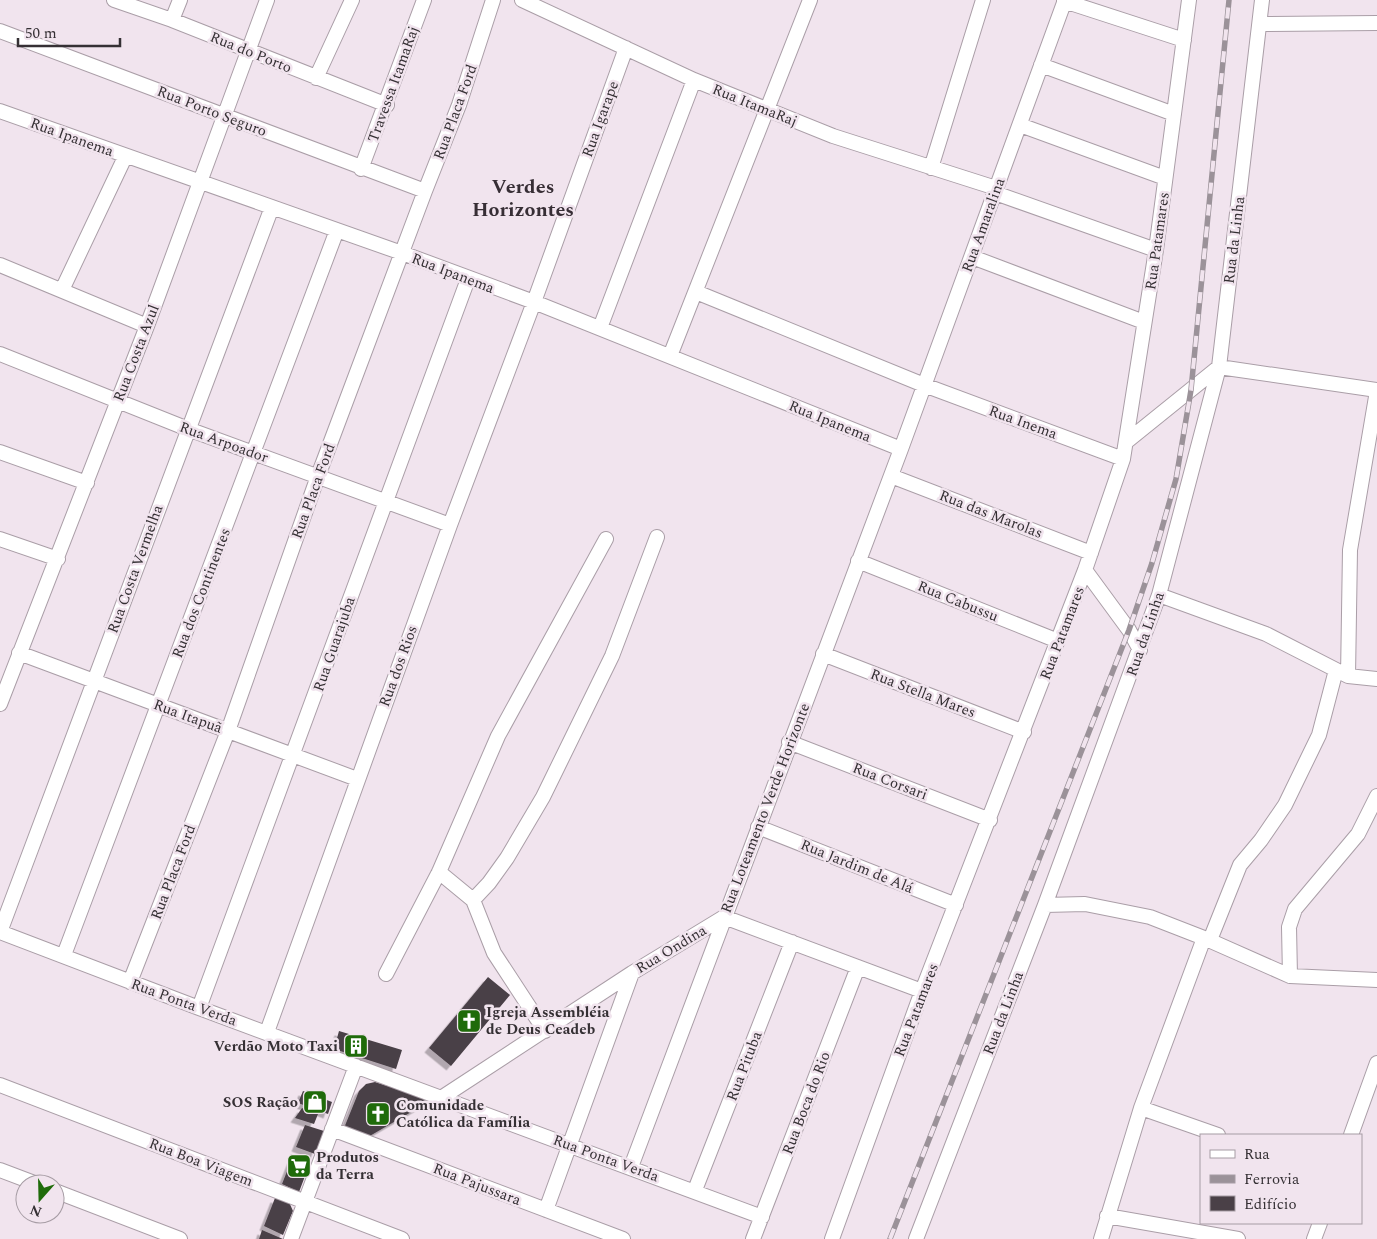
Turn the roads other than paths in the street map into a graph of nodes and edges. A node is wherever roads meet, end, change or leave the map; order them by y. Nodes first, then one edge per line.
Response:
1 (114, 0) edge
2 (180, 0) edge
3 (267, 0) edge
4 (352, 0) edge
5 (424, 0) edge
6 (494, 0) edge
7 (522, 0) edge
8 (810, 0) edge
9 (983, 0) edge
10 (1189, 0) edge
11 (1262, 0) edge
12 (1064, 1) edge
13 (172, 20) junction
14 (1377, 23) edge
15 (1260, 24) junction
16 (0, 31) edge
17 (1184, 40) junction
18 (626, 48) junction
19 (249, 52) junction
20 (1041, 65) junction
21 (316, 78) junction
22 (694, 80) junction
23 (386, 105) junction
24 (768, 110) junction
25 (0, 111) edge
26 (1174, 114) junction
27 (224, 116) junction
28 (1020, 125) junction
29 (125, 157) junction
30 (361, 168) junction
31 (931, 168) junction
32 (1166, 178) junction
33 (201, 182) junction
34 (995, 190) junction
35 (425, 191) junction
36 (272, 207) junction
37 (337, 230) junction
38 (1156, 250) junction
39 (402, 253) junction
40 (972, 257) junction
41 (0, 265) edge
42 (468, 279) junction
43 (62, 290) junction
44 (696, 292) junction
45 (534, 302) junction
46 (1144, 322) junction
47 (147, 326) junction
48 (600, 328) junction
49 (0, 354) edge
50 (670, 356) junction
51 (1219, 367) junction
52 (924, 385) junction
53 (1377, 391) edge
54 (118, 402) junction
55 (188, 429) junction
56 (1126, 442) junction
57 (901, 450) junction
58 (0, 452) edge
59 (254, 453) junction
60 (1123, 459) junction
61 (318, 476) junction
62 (891, 476) junction
63 (87, 483) junction
64 (384, 501) junction
65 (450, 525) junction
66 (657, 537) dead end
67 (0, 539) edge
68 (606, 539) dead end
69 (1091, 553) junction
70 (58, 559) junction
71 (858, 561) junction
72 (1085, 570) junction
73 (1159, 595) junction
74 (1058, 641) junction
75 (1140, 650) junction
76 (19, 653) junction
77 (823, 654) junction
78 (1342, 673) junction
79 (1377, 679) edge
80 (94, 681) junction
81 (0, 704) edge
82 (158, 705) junction
83 (228, 731) junction
84 (1024, 732) junction
85 (789, 742) junction
86 (294, 755) junction
87 (357, 779) junction
88 (1377, 796) edge
89 (990, 820) junction
90 (758, 827) junction
91 (439, 872) junction
92 (473, 900) junction
93 (956, 905) junction
94 (1045, 905) junction
95 (724, 917) junction
96 (0, 932) edge
97 (1207, 939) junction
98 (792, 942) junction
99 (64, 955) junction
100 (858, 967) junction
101 (632, 973) junction
102 (386, 974) dead end
103 (1290, 976) junction
104 (1377, 980) edge
105 (130, 982) junction
106 (922, 991) junction
107 (199, 1008) junction
108 (545, 1031) junction
109 (267, 1032) junction
110 (1377, 1063) edge
111 (356, 1066) junction
112 (0, 1085) edge
113 (441, 1098) junction
114 (1142, 1108) junction
115 (332, 1129) junction
116 (1215, 1134) edge
117 (1351, 1134) edge
118 (569, 1144) junction
119 (631, 1167) junction
120 (0, 1170) edge
121 (15, 1176) edge
122 (695, 1190) junction
123 (65, 1195) edge
124 (305, 1202) junction
125 (546, 1210) junction
126 (762, 1216) junction
127 (1107, 1216) junction
128 (1320, 1224) edge
129 (180, 1239) edge
130 (291, 1239) edge
131 (402, 1239) edge
132 (622, 1239) edge
133 (753, 1239) edge
134 (832, 1239) edge
135 (916, 1239) edge
136 (1101, 1239) edge
137 (1238, 1239) edge
138 (1314, 1239) edge

1 - 13 street, Rua do Porto
2 - 13 street
3 - 19 street, Rua Costa Azul
4 - 21 street
5 - 23 street, Travessa ItamaRaj
6 - 35 street, Rua Placa Ford
7 - 18 street, Rua ItamaRaj
8 - 24 street
9 - 31 street
10 - 17 street, Rua Patamares
11 - 15 street, Rua da Linha
12 - 17 street
12 - 20 street, Rua Amaralina
13 - 19 street, Rua do Porto
14 - 15 street
15 - 51 street, Rua da Linha
16 - 27 street, Rua Porto Seguro
17 - 26 street, Rua Patamares
18 - 22 street, Rua ItamaRaj
18 - 45 street, Rua Igarape
19 - 21 street, Rua do Porto
19 - 27 street, Rua Costa Azul
20 - 26 street
20 - 28 street, Rua Amaralina
21 - 23 street, Rua do Porto
22 - 24 street, Rua ItamaRaj
22 - 48 street
23 - 30 street, Travessa ItamaRaj
24 - 31 street, Rua ItamaRaj
24 - 44 street
25 - 29 street, Rua Ipanema
26 - 32 street, Rua Patamares
27 - 30 street, Rua Porto Seguro
27 - 33 street, Rua Costa Azul
28 - 32 street
28 - 34 street, Rua Amaralina
29 - 33 street, Rua Ipanema
29 - 43 street
30 - 35 street, Rua Porto Seguro
31 - 34 street, Rua ItamaRaj
32 - 38 street, Rua Patamares
33 - 36 street, Rua Ipanema
33 - 47 street, Rua Costa Azul
34 - 38 street, Rua ItamaRaj
34 - 40 street, Rua Amaralina
35 - 39 street, Rua Placa Ford
36 - 37 street, Rua Ipanema
36 - 55 street, Rua Costa Vermelha
37 - 39 street, Rua Ipanema
37 - 59 street, Rua dos Continentes
38 - 46 street, Rua Patamares
39 - 42 street, Rua Ipanema
39 - 61 street, Rua Placa Ford
40 - 46 street
40 - 52 street, Rua Amaralina
41 - 43 street
42 - 45 street, Rua Ipanema
42 - 64 street, Rua Guarajuba
43 - 47 street
44 - 50 street
44 - 52 street, Rua Inema
45 - 48 street, Rua Ipanema
45 - 65 street, Rua dos Rios
46 - 56 street, Rua Patamares
47 - 54 street, Rua Costa Azul
48 - 50 street, Rua Ipanema
49 - 54 street, Rua Arpoador
50 - 57 street, Rua Ipanema
51 - 53 street
51 - 56 street
51 - 73 street, Rua da Linha
52 - 57 street, Rua Amaralina
52 - 60 street, Rua Inema
53 - 78 street
54 - 55 street, Rua Arpoador
54 - 63 street, Rua Costa Azul
55 - 59 street, Rua Arpoador
55 - 80 street, Rua Costa Vermelha
56 - 60 street, Rua Patamares
57 - 62 street, Rua Loteamento Verde Horizonte
58 - 63 street
59 - 61 street, Rua Arpoador
59 - 82 street, Rua dos Continentes
60 - 69 street, Rua Patamares
61 - 64 street, Rua Arpoador
61 - 83 street, Rua Placa Ford
62 - 69 street, Rua das Marolas
62 - 71 street, Rua Loteamento Verde Horizonte
63 - 70 street, Rua Costa Azul
64 - 65 street, Rua Arpoador
64 - 86 street, Rua Guarajuba
65 - 87 street, Rua dos Rios
66 - 92 street
67 - 70 street
68 - 91 street
69 - 72 street, Rua Patamares
70 - 76 street, Rua Costa Azul
71 - 74 street, Rua Cabussu
71 - 77 street, Rua Loteamento Verde Horizonte
72 - 74 street, Rua Patamares
72 - 75 street
73 - 75 street, Rua da Linha
73 - 78 street
74 - 84 street, Rua Patamares
75 - 94 street, Rua da Linha
76 - 80 street, Rua Itapuã
76 - 81 street, Rua Costa Azul
77 - 84 street, Rua Stella Mares
77 - 85 street, Rua Loteamento Verde Horizonte
78 - 79 street
78 - 97 street
80 - 82 street, Rua Itapuã
80 - 96 street, Rua Costa Vermelha
82 - 83 street, Rua Itapuã
82 - 99 street, Rua dos Continentes
83 - 86 street, Rua Itapuã
83 - 105 street, Rua Placa Ford
84 - 89 street, Rua Patamares
85 - 89 street, Rua Corsari
85 - 90 street, Rua Loteamento Verde Horizonte
86 - 87 street, Rua Itapuã
86 - 107 street, Rua Guarajuba
87 - 109 street, Rua dos Rios
88 - 103 street
89 - 93 street, Rua Patamares
90 - 93 street, Rua Jardim de Alá
90 - 95 street, Rua Loteamento Verde Horizonte
91 - 92 street
91 - 102 street
92 - 108 street
93 - 106 street, Rua Patamares
94 - 97 street
94 - 135 street, Rua da Linha
95 - 98 street, Rua Ondina
95 - 101 street, Rua Ondina
95 - 119 street, Rua Loteamento Verde Horizonte
96 - 99 street, Rua Ponta Verda
97 - 103 street
97 - 114 street
98 - 100 street, Rua Ondina
98 - 122 street, Rua Pituba
99 - 105 street, Rua Ponta Verda
100 - 106 street, Rua Ondina
100 - 126 street, Rua Boca do Rio
101 - 108 street, Rua Ondina
101 - 118 street
103 - 104 street
105 - 107 street, Rua Ponta Verda
106 - 134 street, Rua Patamares
107 - 109 street, Rua Ponta Verda
108 - 113 street, Rua Ondina
109 - 111 street, Rua Ponta Verda
110 - 117 street
111 - 113 street, Rua Ponta Verda
111 - 115 street
112 - 124 street, Rua Boa Viagem
113 - 118 street, Rua Ponta Verda
114 - 116 street
114 - 127 street
115 - 124 street
115 - 125 street, Rua Pajussara
118 - 119 street, Rua Ponta Verda
118 - 125 street
119 - 122 street, Rua Ponta Verda
120 - 121 street
122 - 126 street, Rua Ponta Verda
123 - 129 street
124 - 130 street
124 - 131 street, Rua Boa Viagem
125 - 132 street, Rua Pajussara
126 - 133 street, Rua Boca do Rio
127 - 136 street
127 - 137 street
128 - 138 street

